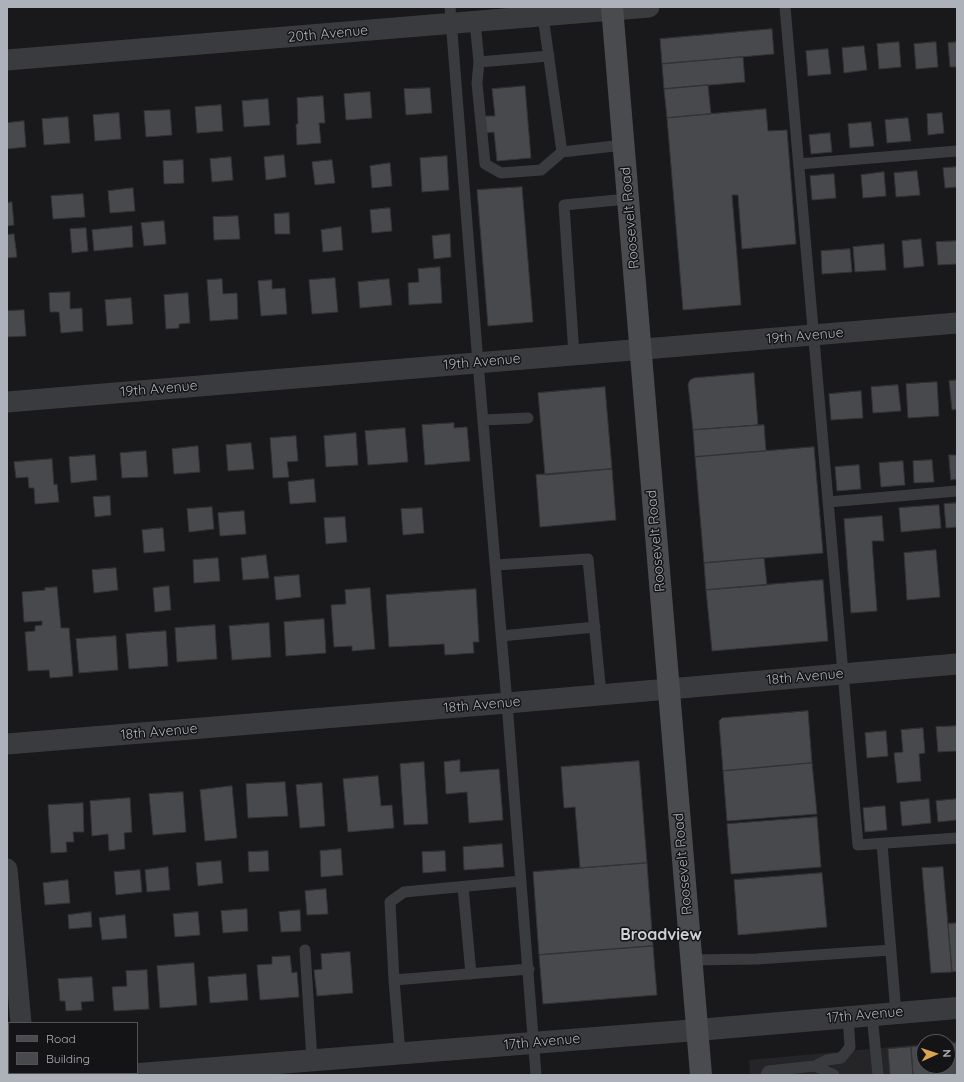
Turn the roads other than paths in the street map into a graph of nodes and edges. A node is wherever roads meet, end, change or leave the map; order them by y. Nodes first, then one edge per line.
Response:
1 (649, 7) edge
2 (785, 7) edge
3 (612, 9) edge
4 (450, 15) edge
5 (543, 16) junction
6 (475, 22) junction
7 (549, 56) junction
8 (7, 60) edge
9 (479, 62) junction
10 (623, 145) junction
11 (957, 151) edge
12 (562, 152) junction
13 (799, 164) junction
14 (628, 199) junction
15 (957, 323) edge
16 (813, 335) junction
17 (641, 349) junction
18 (574, 355) junction
19 (478, 363) junction
20 (7, 402) edge
21 (528, 418) dead end
22 (483, 420) junction
23 (957, 491) edge
24 (828, 502) junction
25 (496, 565) junction
26 (595, 627) junction
27 (502, 636) junction
28 (957, 664) edge
29 (843, 674) junction
30 (668, 688) junction
31 (601, 695) junction
32 (507, 703) junction
33 (7, 744) edge
34 (957, 838) edge
35 (882, 844) junction
36 (7, 869) edge
37 (521, 881) junction
38 (462, 887) junction
39 (305, 950) dead end
40 (891, 950) junction
41 (691, 960) junction
42 (529, 969) junction
43 (471, 974) junction
44 (394, 980) junction
45 (957, 1008) edge
46 (896, 1013) junction
47 (872, 1015) junction
48 (848, 1017) junction
49 (21, 1022) edge
50 (697, 1030) junction
51 (534, 1043) junction
52 (400, 1053) junction
53 (312, 1060) junction
54 (815, 1066) junction
55 (126, 1075) edge
56 (536, 1075) edge
57 (701, 1075) edge
58 (766, 1075) edge
59 (834, 1075) edge
60 (878, 1075) edge

1 - 3 street, 20th Avenue
2 - 13 lane
3 - 5 street, 20th Avenue
3 - 10 main road, Roosevelt Road
4 - 6 street, 20th Avenue
4 - 8 street, 20th Avenue
4 - 19 lane
5 - 6 street, 20th Avenue
5 - 7 lane
6 - 9 lane
7 - 9 lane
7 - 12 lane
9 - 12 lane
10 - 12 lane
10 - 14 main road, Roosevelt Road
11 - 13 lane
13 - 16 lane
14 - 17 main road, Roosevelt Road
14 - 18 lane
15 - 16 street, 19th Avenue
16 - 17 street, 19th Avenue
16 - 24 lane
17 - 18 street, 19th Avenue
17 - 30 main road, Roosevelt Road
18 - 19 street, 19th Avenue
19 - 20 street, 19th Avenue
19 - 22 lane
21 - 22 lane
22 - 25 lane
23 - 24 lane
24 - 29 lane
25 - 26 lane
25 - 27 lane
26 - 27 lane
26 - 31 lane
27 - 32 lane
28 - 29 street, 18th Avenue
29 - 30 street, 18th Avenue
29 - 35 lane
30 - 31 street, 18th Avenue
30 - 41 main road, Roosevelt Road
31 - 32 street, 18th Avenue
32 - 33 street, 18th Avenue
32 - 37 lane
34 - 35 lane
35 - 40 lane
36 - 49 street
37 - 38 lane
37 - 42 lane
38 - 43 lane
38 - 44 lane
39 - 53 lane
40 - 41 lane
40 - 46 lane
41 - 50 main road, Roosevelt Road
42 - 43 lane
42 - 51 lane
43 - 44 lane
44 - 52 lane
45 - 46 street, 17th Avenue
46 - 47 street, 17th Avenue
47 - 48 street, 17th Avenue
47 - 60 lane
48 - 50 street, 17th Avenue
48 - 54 lane
50 - 51 street, 17th Avenue
50 - 57 main road, Roosevelt Road
51 - 52 street, 17th Avenue
51 - 56 lane
52 - 53 street, 17th Avenue
53 - 55 street, 17th Avenue
54 - 58 lane
54 - 59 lane

